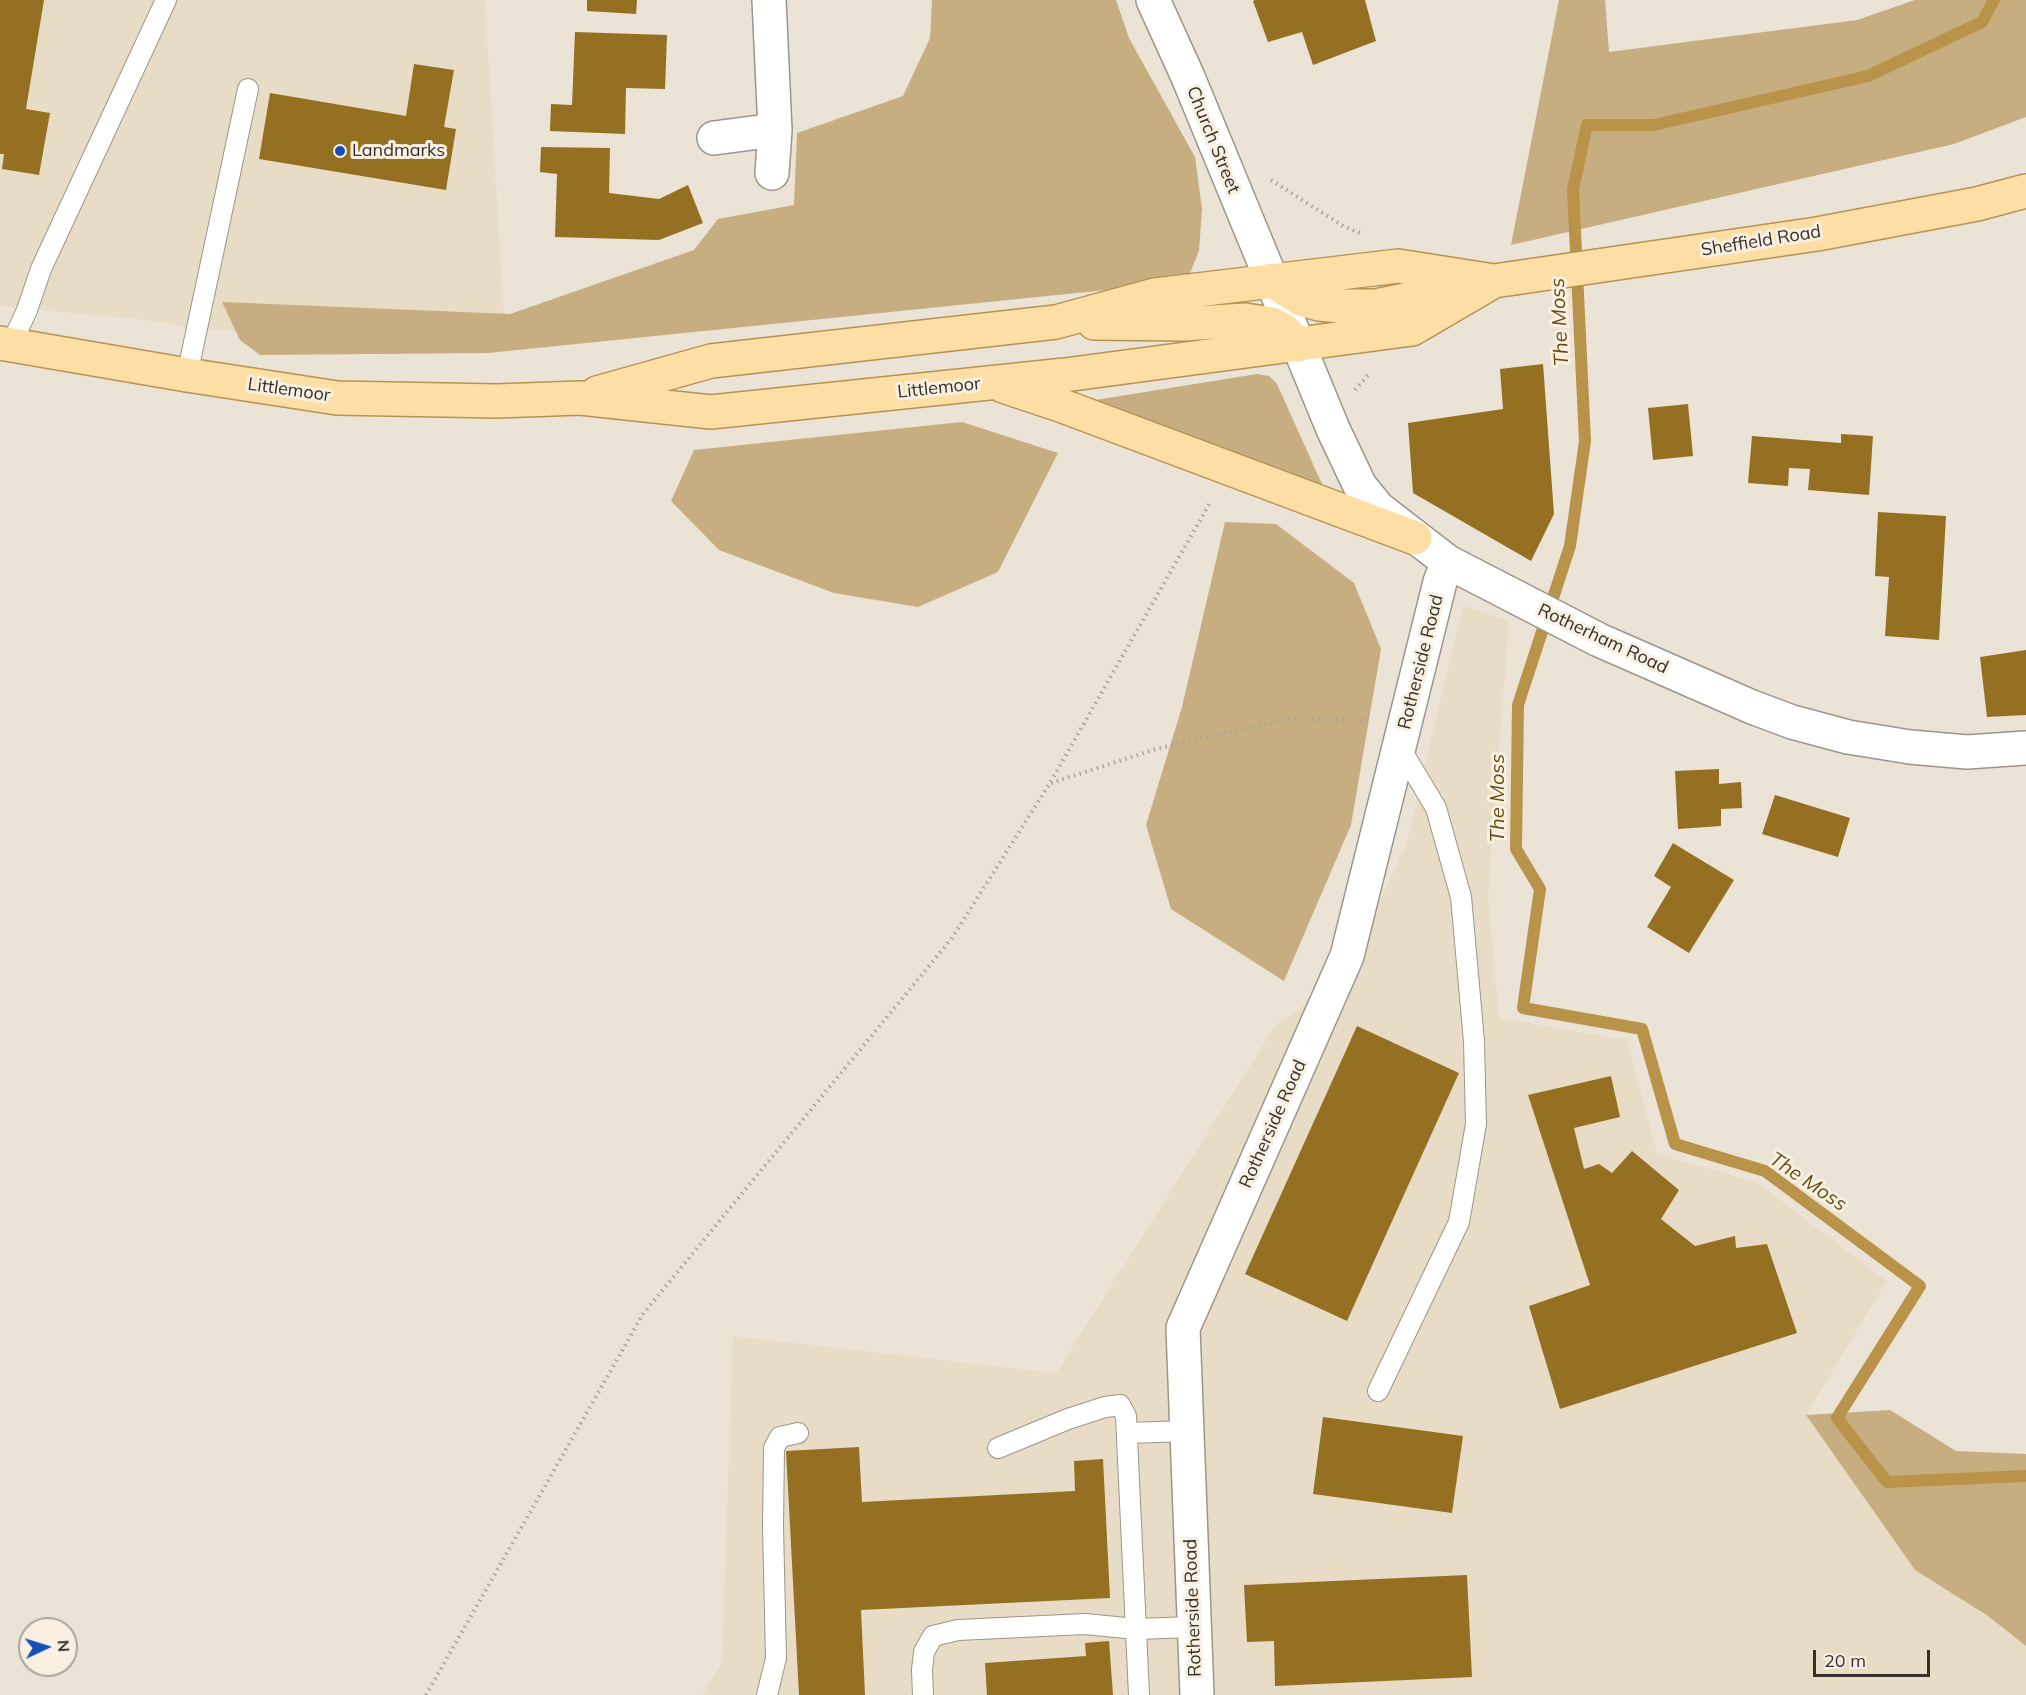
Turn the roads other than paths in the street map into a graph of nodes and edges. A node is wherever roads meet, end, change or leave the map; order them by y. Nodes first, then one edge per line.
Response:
1 (166, 0) edge
2 (769, 0) edge
3 (1153, 0) edge
4 (248, 89) dead end
5 (775, 130) junction
6 (714, 138) dead end
7 (772, 173) dead end
8 (2026, 191) edge
9 (1271, 280) junction
10 (1494, 281) junction
11 (1056, 322) junction
12 (6, 344) edge
13 (1298, 345) junction
14 (187, 375) junction
15 (993, 383) junction
16 (580, 398) junction
17 (1415, 538) junction
18 (1449, 562) junction
19 (1403, 735) junction
20 (2026, 748) edge
21 (1378, 1391) dead end
22 (1187, 1431) junction
23 (798, 1433) dead end
24 (1127, 1433) junction
25 (998, 1448) dead end
26 (1194, 1627) junction
27 (1136, 1629) junction
28 (766, 1695) edge
29 (923, 1695) edge
30 (1139, 1695) edge
31 (1197, 1695) edge

1 - 12 lane
2 - 5 street
3 - 9 street, Church Street
4 - 14 lane
5 - 6 street
5 - 7 street
8 - 10 main road, Sheffield Road
9 - 10 main road
9 - 11 main road, Littlemoor
9 - 13 street, Church Street
10 - 13 main road, Sheffield Road
11 - 13 main road
11 - 16 main road, Littlemoor
12 - 14 main road, Littlemoor
13 - 15 main road, Littlemoor
13 - 17 street, Rotherham Road
14 - 16 main road, Littlemoor
15 - 16 main road, Littlemoor
15 - 17 main road
17 - 18 street, Rotherham Road
18 - 19 street, Rotherside Road
18 - 20 street, Rotherham Road
19 - 21 lane
19 - 22 street, Rotherside Road
22 - 24 lane
22 - 26 street, Rotherside Road
23 - 28 lane
24 - 25 lane
24 - 27 lane
26 - 27 lane
26 - 31 street, Rotherside Road
27 - 29 lane
27 - 30 lane

